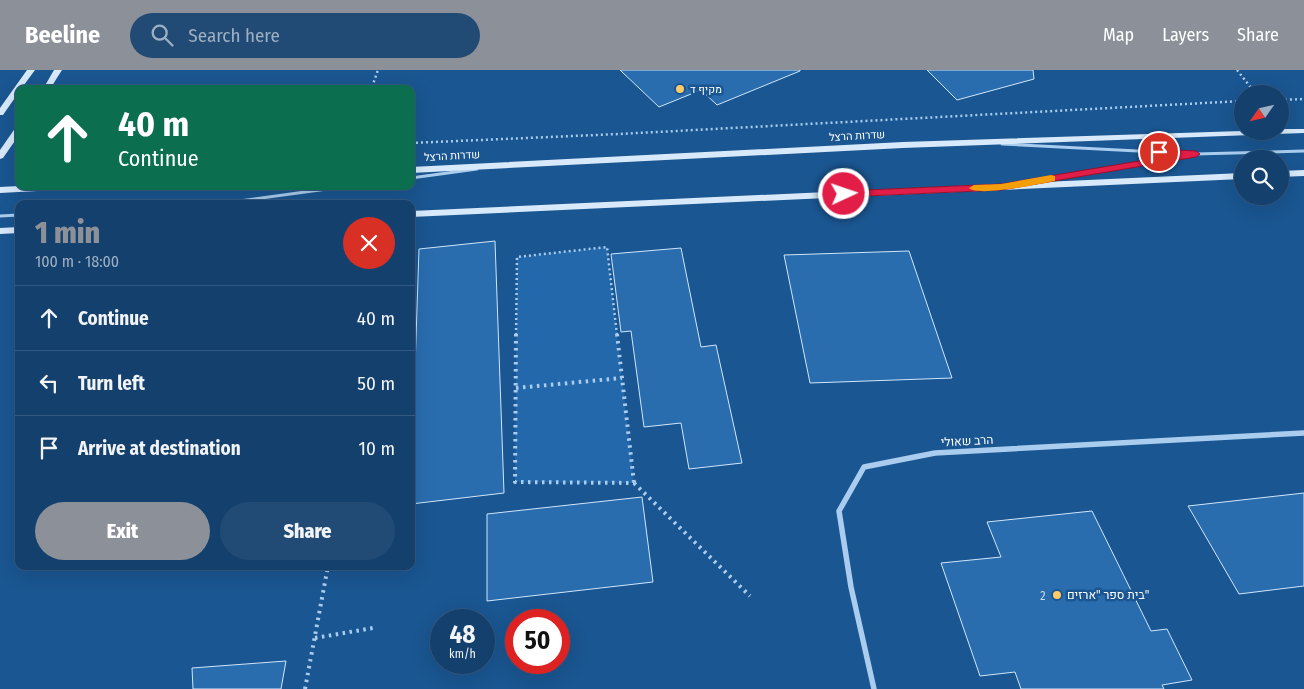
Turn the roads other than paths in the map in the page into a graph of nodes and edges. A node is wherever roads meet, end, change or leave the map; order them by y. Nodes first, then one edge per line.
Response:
1 (31, 70) edge
2 (58, 70) edge
3 (20, 85) edge
4 (49, 85) edge
5 (15, 92) edge
6 (0, 113) edge
7 (1304, 131) edge
8 (15, 135) edge
9 (975, 143) junction
10 (1304, 151) edge
11 (1196, 154) junction
12 (0, 156) edge
13 (511, 165) junction
14 (415, 170) edge
15 (1304, 173) edge
16 (1289, 174) edge
17 (1234, 176) edge
18 (415, 177) edge
19 (1001, 187) junction
20 (15, 189) edge
21 (0, 190) edge
22 (320, 190) edge
23 (246, 200) edge
24 (415, 214) edge
25 (15, 215) edge
26 (0, 216) edge
27 (15, 230) edge
28 (0, 231) edge
29 (1304, 433) edge
30 (874, 689) edge

1 - 3 main road
2 - 4 main road
5 - 6 main road
7 - 9 main road, שדרות הרצל
8 - 12 main road
9 - 11 lane
9 - 13 main road, שדרות הרצל
10 - 11 lane
11 - 19 lane
13 - 14 main road, שדרות הרצל
13 - 18 lane
15 - 16 main road
17 - 19 main road
19 - 24 main road
20 - 21 main road
22 - 23 lane
25 - 26 lane
27 - 28 main road
29 - 30 street, הרב שאולי

